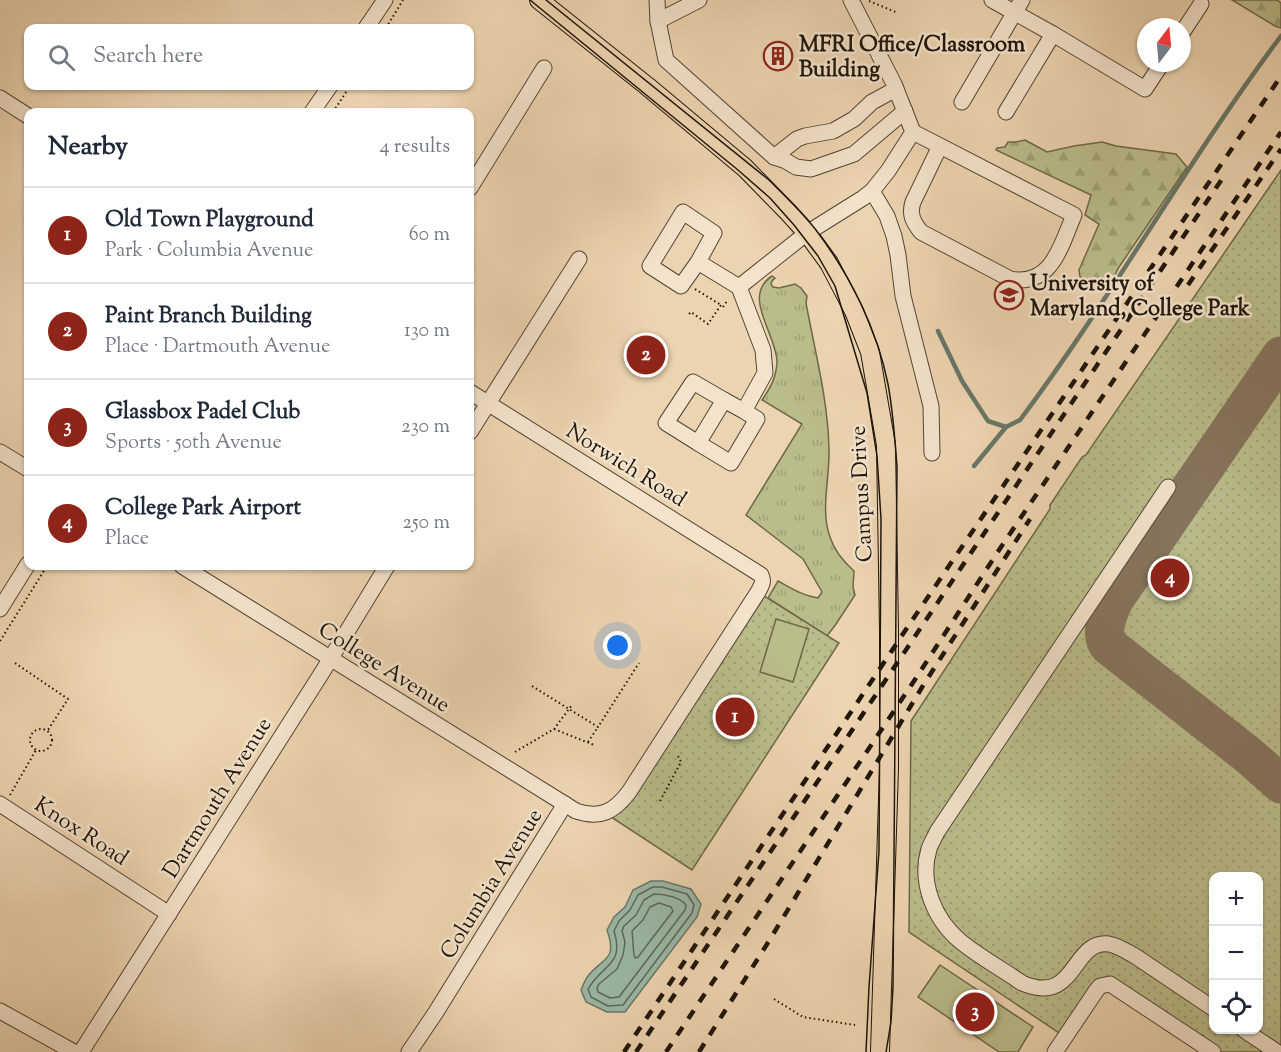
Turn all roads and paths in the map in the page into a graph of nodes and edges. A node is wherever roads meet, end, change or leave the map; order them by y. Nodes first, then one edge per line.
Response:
1 (384, 0) edge
2 (403, 0) edge
3 (539, 0) edge
4 (657, 0) edge
5 (699, 0) edge
6 (851, 0) edge
7 (992, 0) edge
8 (1201, 4) dead end
9 (1018, 6) edge
10 (898, 13) dead end
11 (1191, 19) edge
12 (658, 21) junction
13 (369, 24) edge
14 (388, 24) edge
15 (1053, 33) junction
16 (544, 68) dead end
17 (1156, 72) edge
18 (896, 89) junction
19 (327, 90) edge
20 (347, 90) edge
21 (0, 99) edge
22 (962, 102) dead end
23 (315, 108) edge
24 (336, 108) edge
25 (905, 111) junction
26 (1006, 112) dead end
27 (24, 114) edge
28 (913, 132) junction
29 (940, 146) junction
30 (774, 157) junction
31 (474, 182) edge
32 (872, 191) junction
33 (807, 233) junction
34 (579, 259) dead end
35 (698, 262) junction
36 (684, 282) junction
37 (739, 287) junction
38 (721, 305) junction
39 (689, 314) dead end
40 (474, 395) edge
41 (724, 399) junction
42 (487, 403) junction
43 (744, 411) junction
44 (474, 425) edge
45 (698, 443) junction
46 (0, 452) edge
47 (932, 453) dead end
48 (24, 467) edge
49 (1168, 487) dead end
50 (24, 570) edge
51 (45, 570) edge
52 (188, 570) edge
53 (385, 570) edge
54 (761, 574) joint
55 (0, 609) edge
56 (0, 641) edge
57 (330, 658) junction
58 (15, 663) dead end
59 (639, 663) dead end
60 (532, 686) dead end
61 (572, 705) dead end
62 (569, 709) junction
63 (598, 727) junction
64 (554, 729) junction
65 (48, 730) junction
66 (588, 742) junction
67 (594, 745) dead end
68 (36, 750) junction
69 (515, 752) dead end
70 (678, 756) dead end
71 (5, 800) edge
72 (660, 801) dead end
73 (565, 804) junction
74 (169, 914) junction
75 (774, 999) dead end
76 (1209, 1006) edge
77 (0, 1011) edge
78 (855, 1025) dead end
79 (1251, 1034) edge
80 (74, 1052) edge
81 (81, 1052) edge
82 (410, 1052) edge
83 (880, 1052) edge
84 (1055, 1052) edge
85 (1213, 1052) edge
86 (1277, 1052) edge

1 - 13 street
2 - 14 path
3 - 33 main road, Campus Drive
4 - 12 street
5 - 12 street
6 - 10 path
6 - 18 street
7 - 9 street
8 - 11 street
9 - 15 street
9 - 22 street
12 - 30 street
15 - 17 street
15 - 26 street
16 - 31 street
18 - 25 street
18 - 30 street
19 - 23 street
20 - 24 path
21 - 27 street
25 - 28 street
25 - 30 street
28 - 29 street
28 - 32 street
29 - 29 street
32 - 33 street
32 - 47 street
33 - 37 street
33 - 83 main road, Campus Drive
34 - 42 street
35 - 36 street
35 - 36 street
35 - 37 street
36 - 38 path
37 - 38 path
37 - 43 street
38 - 39 path
40 - 42 street, Norwich Road
41 - 43 street
41 - 45 street
41 - 45 street
42 - 44 street
42 - 54 street, Norwich Road
43 - 45 street
46 - 48 street
49 - 76 street
50 - 55 street
51 - 56 path
52 - 57 street, College Avenue
53 - 57 street, Dartmouth Avenue
54 - 73 street, Columbia Avenue
57 - 73 street, College Avenue
57 - 74 street, Dartmouth Avenue
58 - 65 path
59 - 63 path
60 - 62 path
61 - 62 path
62 - 63 path
62 - 64 path
63 - 66 path
64 - 66 path
64 - 69 path
65 - 68 path
65 - 68 path
66 - 67 path
68 - 71 path
70 - 72 path
71 - 74 street, Knox Road
73 - 82 street, Columbia Avenue
74 - 81 street, Dartmouth Avenue
75 - 78 path
77 - 80 street
79 - 86 street
84 - 85 street

